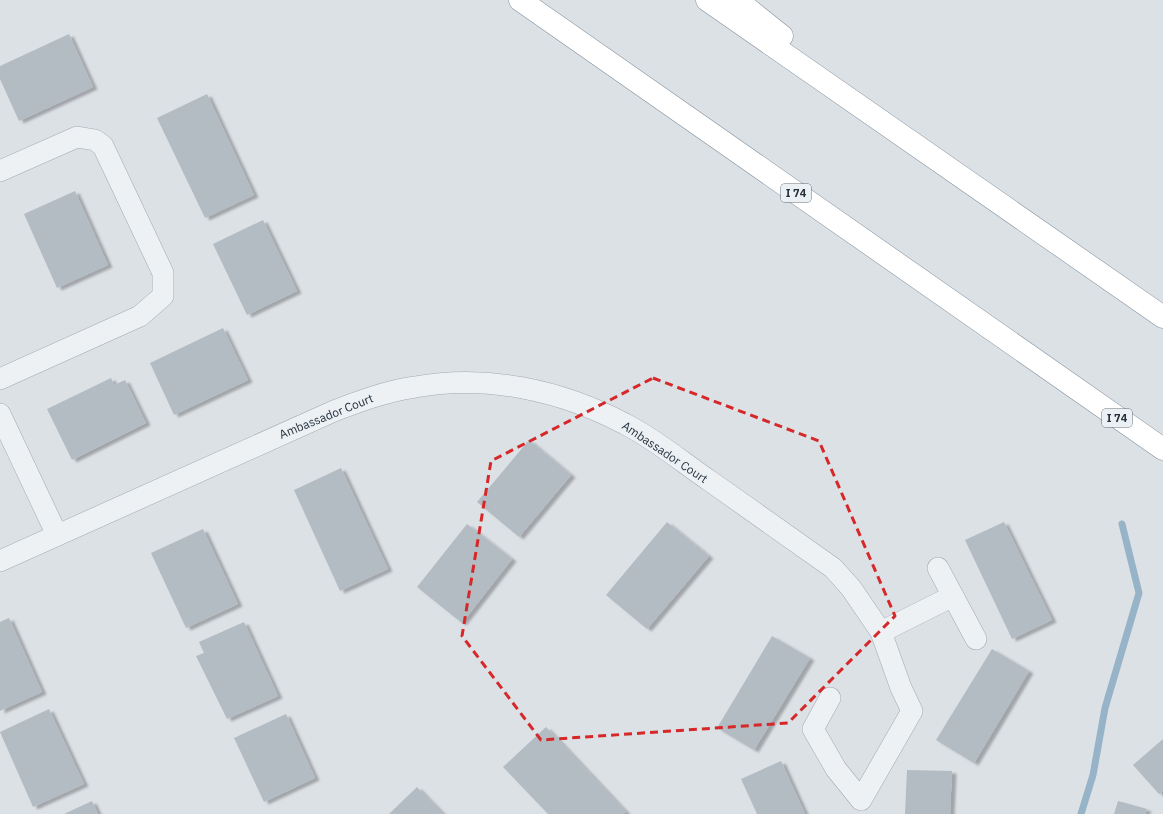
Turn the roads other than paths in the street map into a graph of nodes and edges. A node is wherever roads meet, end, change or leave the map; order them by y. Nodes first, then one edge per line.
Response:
1 (520, 0) edge
2 (707, 0) edge
3 (737, 0) edge
4 (927, 152) junction
5 (0, 171) edge
6 (1163, 317) edge
7 (0, 379) edge
8 (0, 414) edge
9 (1163, 449) edge
10 (57, 536) junction
11 (0, 561) edge
12 (938, 568) dead end
13 (953, 596) junction
14 (882, 632) junction
15 (976, 639) dead end
16 (830, 698) dead end

1 - 9 highway, I 74
2 - 4 highway
3 - 4 highway
4 - 6 highway
5 - 7 street
8 - 10 street
10 - 11 street, Ambassador Court
10 - 14 street, Ambassador Court
12 - 13 street
13 - 14 street
13 - 15 street
14 - 16 street, Ambassador Court

